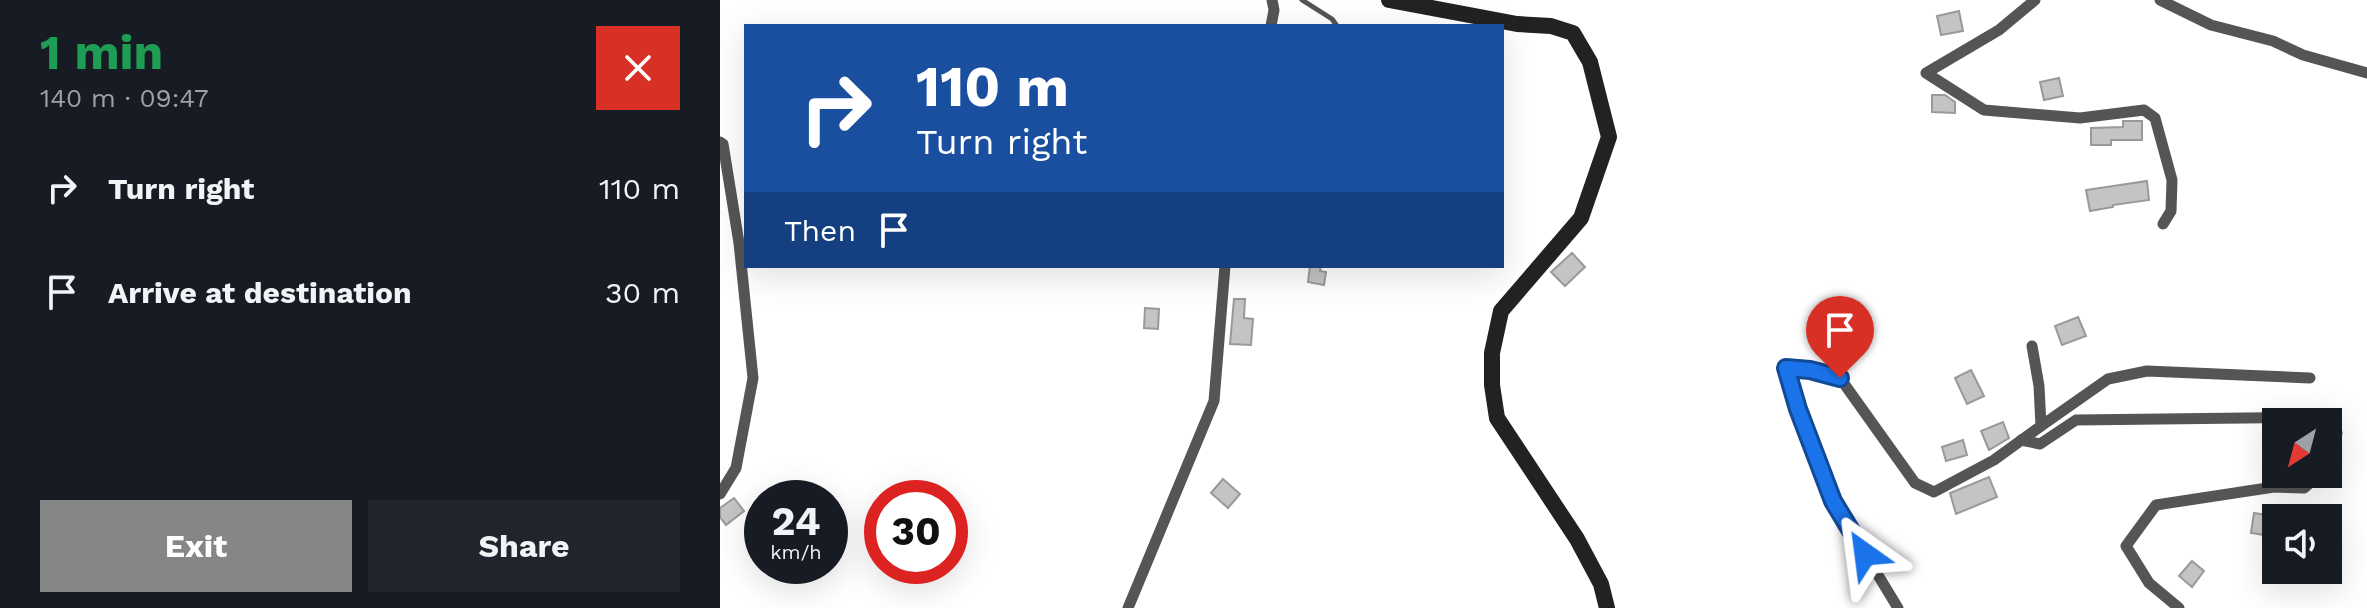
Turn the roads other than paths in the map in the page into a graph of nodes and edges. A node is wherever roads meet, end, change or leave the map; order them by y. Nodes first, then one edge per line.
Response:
1 (1272, 0) edge
2 (1302, 0) edge
3 (1389, 0) edge
4 (2035, 0) edge
5 (2160, 0) edge
6 (1271, 24) edge
7 (1336, 24) edge
8 (2367, 73) edge
9 (720, 142) edge
10 (2163, 224) dead end
11 (1225, 268) edge
12 (2032, 346) dead end
13 (2310, 378) dead end
14 (2262, 418) edge
15 (2041, 426) junction
16 (2021, 440) junction
17 (2267, 488) edge
18 (720, 494) edge
19 (1128, 608) edge
20 (1607, 608) edge
21 (1898, 608) edge
22 (2179, 608) edge

1 - 6 street
2 - 7 lane
3 - 20 street
4 - 10 street
5 - 8 street
9 - 18 street
11 - 19 street
12 - 15 street
13 - 15 street
14 - 16 street
15 - 16 street
16 - 21 street
17 - 22 street

